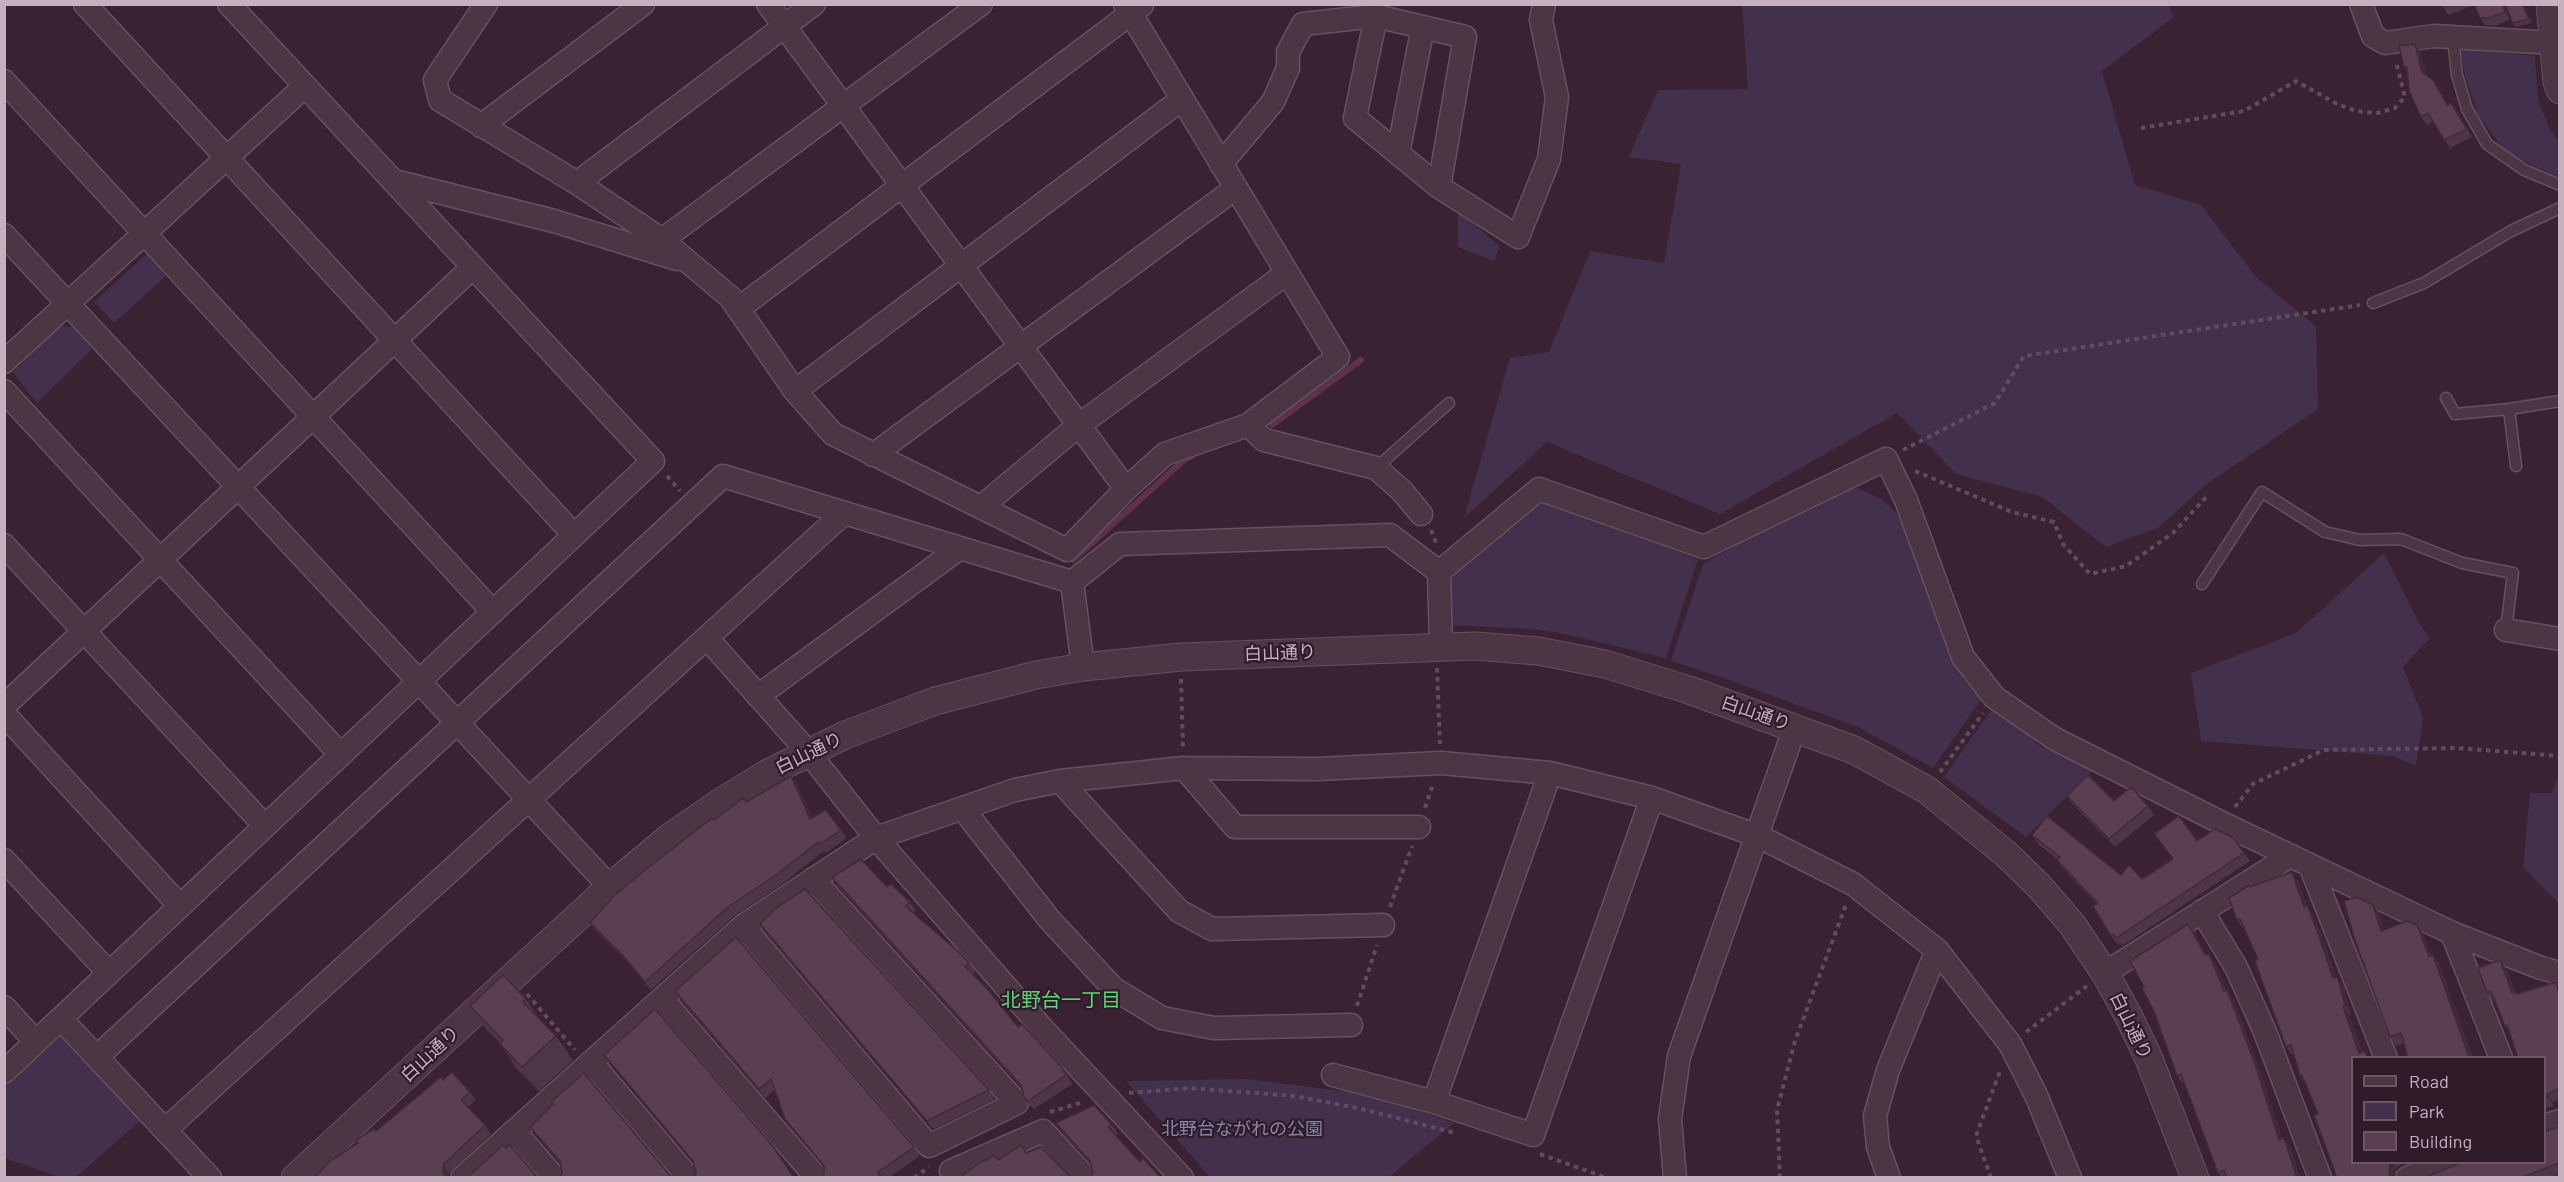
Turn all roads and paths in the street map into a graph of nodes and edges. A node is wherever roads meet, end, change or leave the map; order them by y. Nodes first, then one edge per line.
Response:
1 (84, 4) edge
2 (229, 4) edge
3 (486, 4) edge
4 (643, 4) edge
5 (768, 4) edge
6 (814, 4) edge
7 (981, 4) edge
8 (1544, 4) edge
9 (2361, 4) edge
10 (2550, 4) edge
11 (1133, 8) edge
12 (1376, 16) junction
13 (784, 27) junction
14 (1424, 27) junction
15 (2453, 37) junction
16 (2391, 41) junction
17 (2553, 43) junction
18 (4, 81) edge
19 (305, 86) junction
20 (2559, 90) edge
21 (1182, 99) junction
22 (843, 106) junction
23 (481, 126) junction
24 (2141, 128) dead end
25 (1398, 153) junction
26 (226, 158) junction
27 (1221, 164) junction
28 (393, 181) junction
29 (578, 183) junction
30 (2559, 185) edge
31 (902, 186) junction
32 (1439, 187) junction
33 (1236, 189) junction
34 (2559, 208) edge
35 (145, 233) junction
36 (4, 235) edge
37 (662, 240) junction
38 (687, 262) junction
39 (961, 266) junction
40 (473, 267) junction
41 (1287, 273) junction
42 (2373, 303) joint
43 (68, 304) junction
44 (738, 309) junction
45 (395, 340) junction
46 (1021, 347) junction
47 (4, 362) edge
48 (4, 391) edge
49 (795, 391) junction
50 (2446, 398) dead end
51 (2559, 401) edge
52 (1449, 403) dead end
53 (2509, 409) junction
54 (314, 417) junction
55 (1079, 425) junction
56 (1248, 425) junction
57 (873, 455) junction
58 (653, 460) junction
59 (1889, 465) junction
60 (2516, 466) dead end
61 (1376, 468) junction
62 (238, 487) junction
63 (1126, 489) junction
64 (2208, 495) dead end
65 (693, 504) junction
66 (981, 507) junction
67 (844, 513) junction
68 (1421, 514) dead end
69 (574, 535) junction
70 (4, 545) edge
71 (960, 548) junction
72 (160, 560) junction
73 (1439, 572) junction
74 (1072, 582) junction
75 (2202, 584) dead end
76 (493, 612) junction
77 (2506, 630) joint
78 (84, 631) junction
79 (707, 638) junction
80 (2559, 639) edge
81 (1438, 646) junction
82 (1180, 657) junction
83 (1083, 667) junction
84 (419, 681) junction
85 (758, 696) junction
86 (1994, 697) junction
87 (4, 706) edge
88 (4, 714) edge
89 (458, 723) junction
90 (1795, 727) junction
91 (808, 752) junction
92 (341, 755) junction
93 (2559, 756) edge
94 (1440, 763) junction
95 (1184, 768) junction
96 (1550, 773) junction
97 (1060, 781) junction
98 (1927, 790) junction
99 (1652, 798) junction
100 (529, 800) junction
101 (963, 809) junction
102 (2224, 824) junction
103 (265, 826) junction
104 (1419, 827) junction
105 (1758, 836) junction
106 (876, 838) junction
107 (4, 860) edge
108 (2300, 860) junction
109 (813, 879) junction
110 (1853, 884) junction
111 (610, 887) junction
112 (180, 906) junction
113 (2202, 911) junction
114 (1383, 925) junction
115 (743, 926) junction
116 (2452, 933) junction
117 (1937, 950) junction
118 (2105, 972) junction
119 (109, 973) junction
120 (2559, 973) edge
121 (523, 989) dead end
122 (662, 999) junction
123 (4, 1007) edge
124 (61, 1019) junction
125 (1351, 1025) joint
126 (36, 1042) junction
127 (2385, 1056) edge
128 (2500, 1056) edge
129 (97, 1057) junction
130 (591, 1062) junction
131 (4, 1072) edge
132 (1333, 1075) dead end
133 (1106, 1095) junction
134 (1434, 1102) junction
135 (1041, 1114) dead end
136 (165, 1130) junction
137 (514, 1131) junction
138 (1466, 1132) dead end
139 (1532, 1151) dead end
140 (2435, 1165) edge
141 (932, 1166) dead end
142 (210, 1178) edge
143 (295, 1178) edge
144 (462, 1178) edge
145 (555, 1178) edge
146 (689, 1178) edge
147 (817, 1178) edge
148 (914, 1178) edge
149 (956, 1178) edge
150 (1086, 1178) edge
151 (1182, 1178) edge
152 (1607, 1178) edge
153 (1675, 1178) edge
154 (1780, 1178) edge
155 (1889, 1178) edge
156 (2070, 1178) edge
157 (2195, 1178) edge
158 (2320, 1178) edge
159 (2407, 1178) edge

1 - 26 street
2 - 19 street
3 - 23 street
4 - 23 street
5 - 13 street
6 - 13 street
7 - 22 street
8 - 32 street
9 - 16 street
10 - 17 street
11 - 21 street
11 - 31 street
12 - 14 street
12 - 25 street
12 - 27 street
13 - 22 street
13 - 29 street
14 - 25 street
14 - 32 street
15 - 16 street
15 - 17 street
15 - 30 lane
16 - 24 path
17 - 20 street
18 - 35 street
19 - 26 street
19 - 28 street
21 - 27 street
21 - 39 street
22 - 31 street
22 - 37 street
23 - 29 street
25 - 32 street
26 - 35 street
26 - 45 street
27 - 33 street
28 - 38 street
28 - 40 street
29 - 37 street
31 - 39 street
31 - 44 street
33 - 41 street
33 - 46 street
34 - 42 lane
35 - 43 street
35 - 54 street
36 - 43 street
37 - 38 street
38 - 44 street
39 - 46 street
39 - 49 street
40 - 45 street
40 - 58 street
41 - 55 street
41 - 56 street
42 - 59 path
43 - 47 street
43 - 62 street
44 - 49 street
45 - 54 street
45 - 69 street
46 - 55 street
46 - 57 street
48 - 72 street
49 - 57 street
50 - 53 lane
51 - 53 lane
52 - 61 lane
53 - 60 lane
54 - 62 street
54 - 76 street
55 - 63 street
55 - 66 street
56 - 61 street
56 - 63 street
57 - 66 street
58 - 65 path
58 - 69 street
59 - 64 path
59 - 73 street
59 - 86 street
61 - 68 street
62 - 72 street
62 - 84 street
63 - 66 street
65 - 67 street
65 - 89 street
67 - 71 street
67 - 79 street
69 - 76 street
70 - 78 street
71 - 74 street
71 - 85 street
72 - 78 street
72 - 92 street
73 - 74 street
73 - 81 street
74 - 83 street
75 - 77 lane
76 - 84 street
77 - 80 street
78 - 87 street
78 - 103 street
79 - 85 street
79 - 100 street
81 - 82 street, 白山通り
81 - 90 street, 白山通り
81 - 94 path
82 - 83 street, 白山通り
82 - 95 path
83 - 91 street, 白山通り
84 - 89 street
84 - 92 street
85 - 91 street
86 - 98 path
86 - 102 street
88 - 112 street
89 - 100 street
89 - 129 street
90 - 98 street, 白山通り
90 - 105 street
91 - 106 street
91 - 111 street, 白山通り
92 - 103 street
93 - 102 path
94 - 95 street
94 - 96 street
94 - 104 path
95 - 97 street
95 - 104 street
96 - 99 street
96 - 134 street
97 - 101 street
97 - 114 street
98 - 118 street, 白山通り
99 - 105 street
99 - 134 street
100 - 111 street
100 - 136 street
101 - 106 street
101 - 125 street
102 - 108 street
103 - 112 street
104 - 114 path
105 - 110 street
105 - 153 street
106 - 109 street
106 - 133 street
107 - 119 street
108 - 113 street
108 - 116 street
108 - 127 street
109 - 115 street
109 - 115 street
110 - 117 street
110 - 154 path
111 - 143 street, 白山通り
112 - 119 street
113 - 118 street
113 - 158 street
114 - 125 path
115 - 122 street
116 - 120 street
116 - 128 street
117 - 155 street
117 - 156 street
118 - 157 street, 白山通り
119 - 124 street
121 - 130 path
122 - 130 street
122 - 147 street
123 - 126 street
124 - 126 street
124 - 129 street
126 - 131 street
129 - 136 street
130 - 137 street
130 - 146 street
132 - 134 street
133 - 135 path
133 - 138 path
133 - 151 street
136 - 142 street
137 - 144 street
137 - 145 street
139 - 152 path
140 - 159 street
141 - 148 path
149 - 150 street

